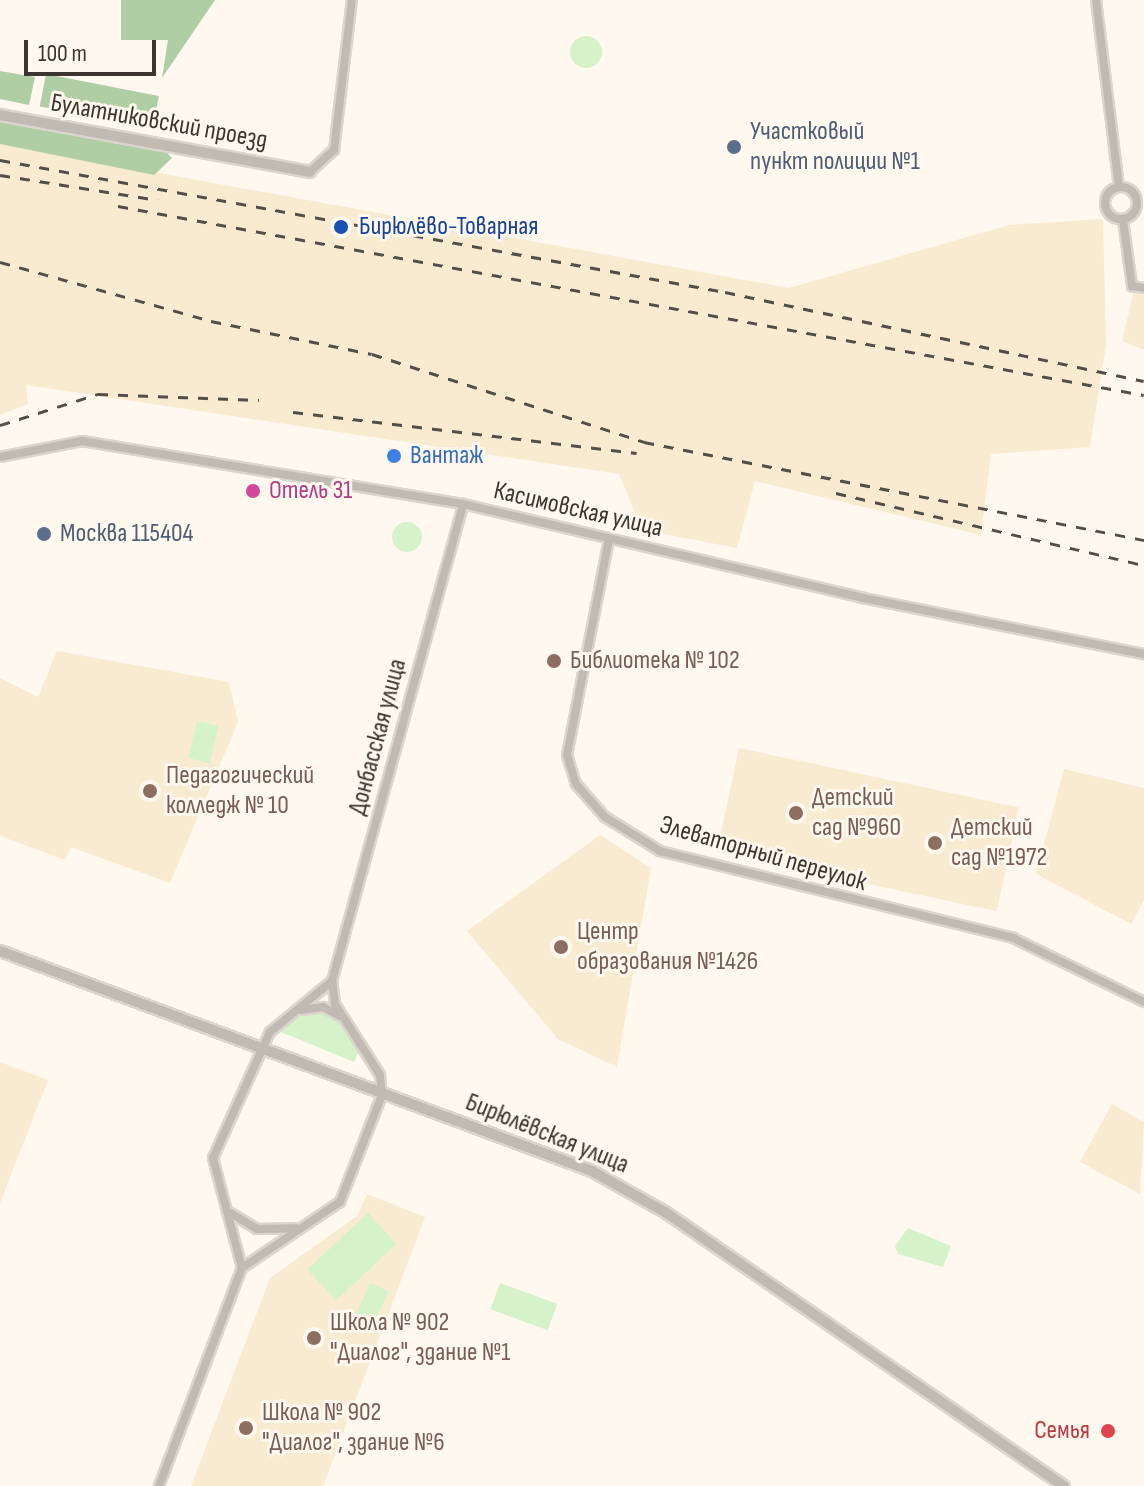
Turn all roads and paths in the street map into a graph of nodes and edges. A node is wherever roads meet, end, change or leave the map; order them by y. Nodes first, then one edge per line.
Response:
1 (352, 0) edge
2 (1096, 0) edge
3 (0, 115) edge
4 (310, 172) joint
5 (1119, 187) junction
6 (1123, 220) junction
7 (1144, 288) edge
8 (0, 457) edge
9 (463, 504) junction
10 (609, 539) junction
11 (1144, 654) edge
12 (0, 951) edge
13 (332, 981) junction
14 (1144, 1002) edge
15 (294, 1012) junction
16 (347, 1022) junction
17 (260, 1048) junction
18 (382, 1095) junction
19 (227, 1210) junction
20 (301, 1227) junction
21 (242, 1268) junction
22 (159, 1486) edge
23 (1064, 1486) edge

1 - 4 street
2 - 5 street
3 - 4 street, Булатниковский проезд
5 - 6 street
5 - 6 street
6 - 7 street
8 - 9 street, Касимовская улица
9 - 10 street, Касимовская улица
9 - 13 street, Донбасская улица
10 - 11 street, Касимовская улица
10 - 14 street, Элеваторный переулок
12 - 17 street, Бирюлёвская улица
13 - 15 street
13 - 16 street
15 - 16 street
15 - 17 street
16 - 18 street
17 - 18 street, Бирюлёвская улица
17 - 19 street
18 - 20 street
18 - 23 street, Бирюлёвская улица
19 - 20 street
19 - 21 street
20 - 21 street
21 - 22 street

